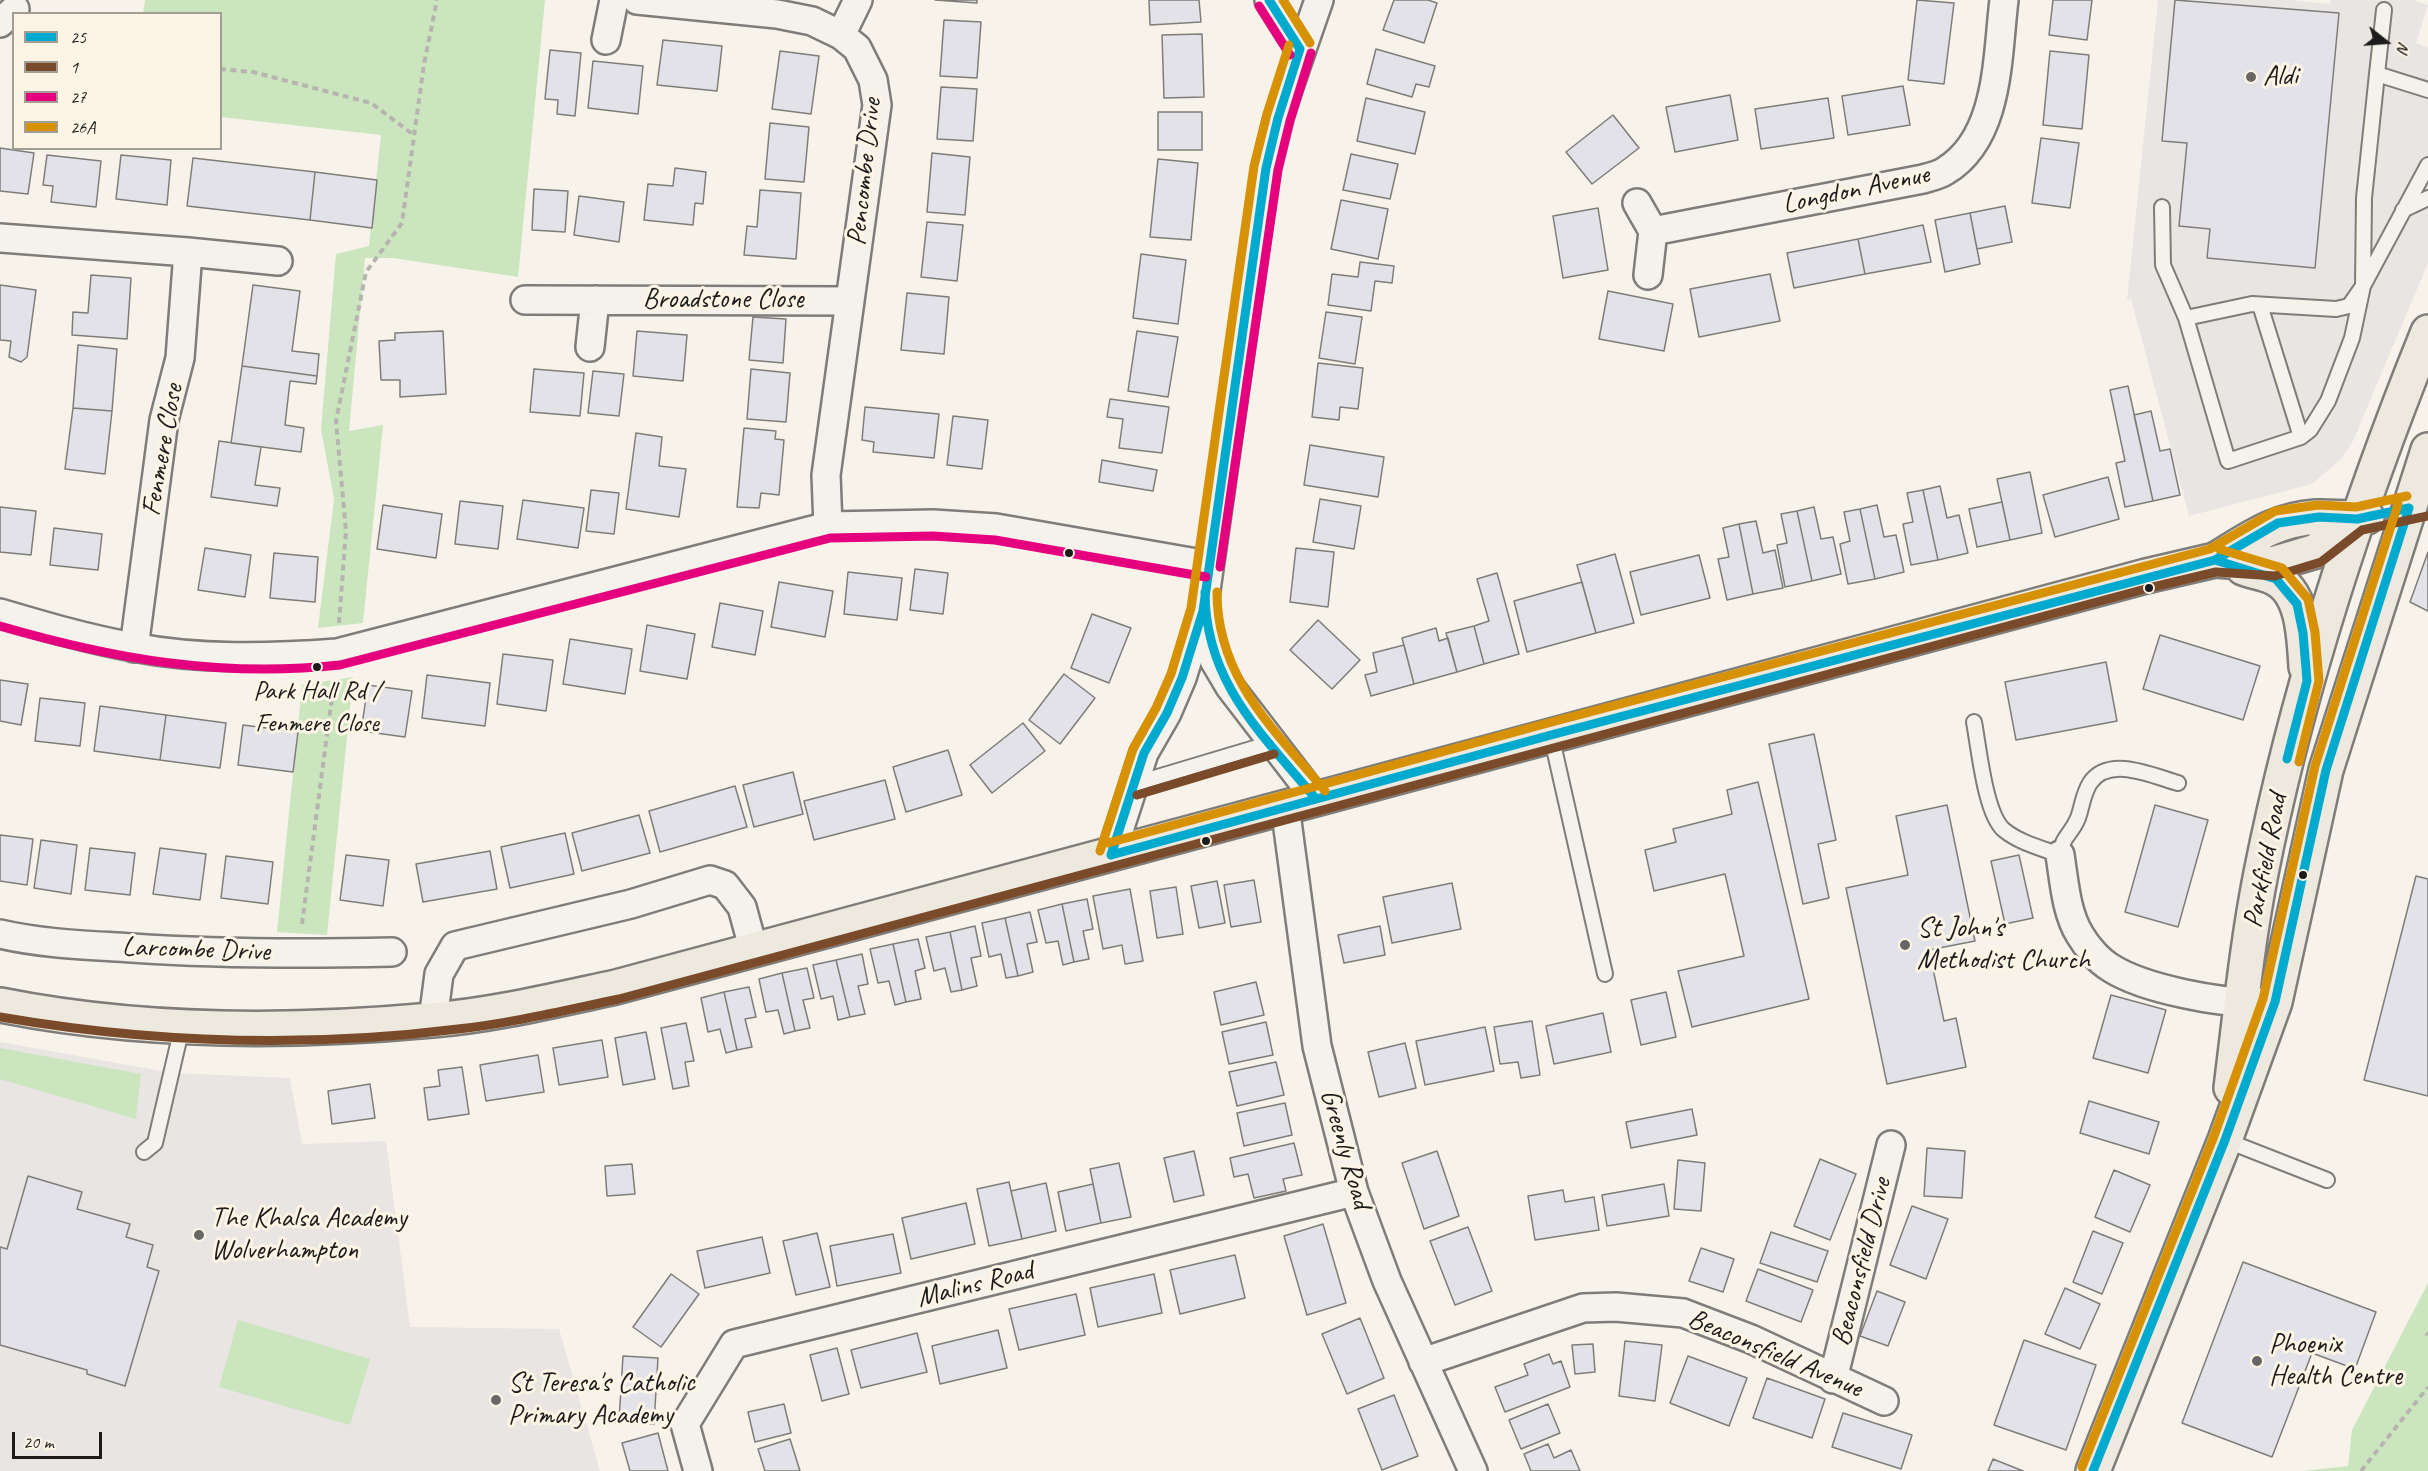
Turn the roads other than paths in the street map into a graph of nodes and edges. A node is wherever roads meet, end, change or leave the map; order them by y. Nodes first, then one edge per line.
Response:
1 (614, 0) edge
2 (637, 0) edge
3 (858, 0) edge
4 (1269, 0) edge
5 (1318, 0) edge
6 (2004, 0) edge
7 (2384, 10) dead end
8 (842, 35) junction
9 (606, 40) dead end
10 (1300, 49) junction
11 (2377, 74) junction
12 (2428, 90) edge
13 (2428, 165) edge
14 (2428, 198) edge
15 (1636, 202) dead end
16 (2162, 207) dead end
17 (2403, 211) junction
18 (1653, 231) junction
19 (0, 238) edge
20 (188, 252) junction
21 (278, 261) dead end
22 (1648, 275) dead end
23 (2363, 286) junction
24 (525, 300) dead end
25 (595, 300) junction
26 (850, 301) junction
27 (2260, 304) junction
28 (2186, 318) junction
29 (2428, 332) edge
30 (590, 347) dead end
31 (2301, 437) junction
32 (2428, 450) edge
33 (2418, 506) edge
34 (2357, 519) junction
35 (828, 526) junction
36 (2215, 560) junction
37 (1208, 565) junction
38 (1203, 611) junction
39 (0, 613) edge
40 (134, 648) junction
41 (2307, 681) junction
42 (1974, 722) dead end
43 (1551, 735) junction
44 (1271, 742) junction
45 (2178, 783) dead end
46 (1134, 784) junction
47 (1300, 803) junction
48 (1111, 855) junction
49 (2060, 855) junction
50 (0, 934) edge
51 (753, 951) junction
52 (392, 952) dead end
53 (1605, 974) dead end
54 (2275, 1002) junction
55 (2239, 1004) junction
56 (0, 1005) edge
57 (433, 1020) junction
58 (182, 1027) junction
59 (2225, 1140) junction
60 (1891, 1145) dead end
61 (144, 1152) dead end
62 (2327, 1180) dead end
63 (1354, 1191) junction
64 (1423, 1362) junction
65 (1833, 1379) junction
66 (1884, 1401) dead end
67 (698, 1471) edge
68 (1473, 1471) edge
69 (2093, 1471) edge

1 - 9 street
2 - 8 street, Pencombe Drive
3 - 8 street
4 - 10 street
5 - 10 street
6 - 18 street, Longdon Avenue
7 - 11 lane
8 - 26 street, Pencombe Drive
10 - 37 street
11 - 12 lane
11 - 23 lane
13 - 17 lane
14 - 17 lane
15 - 18 street
16 - 28 lane
17 - 23 lane
18 - 22 street
19 - 20 street
20 - 21 street
20 - 40 street, Fenmere Close
23 - 27 lane
23 - 31 lane
24 - 25 street, Broadstone Close
25 - 26 street, Broadstone Close
25 - 30 street
26 - 35 street, Pencombe Drive
27 - 28 lane
27 - 31 lane
28 - 31 lane
29 - 34 main road, Parkfield Road
32 - 33 main road, Parkfield Road
33 - 34 main road
33 - 54 main road, Parkfield Road
34 - 36 main road
34 - 41 main road, Parkfield Road
35 - 37 street
35 - 40 street
36 - 41 main road
36 - 43 main road
37 - 38 street
38 - 44 street
38 - 46 street
39 - 40 street
41 - 55 main road, Parkfield Road
42 - 49 lane
43 - 47 main road
43 - 53 lane
44 - 46 lane
44 - 47 street
45 - 49 lane
46 - 48 street
47 - 48 main road
47 - 63 street, Greenly Road
48 - 51 main road
49 - 55 street
50 - 52 street, Larcombe Drive
51 - 57 main road
51 - 57 street
54 - 55 street
54 - 59 main road, Parkfield Road
55 - 59 main road, Parkfield Road
56 - 58 main road
57 - 58 main road
58 - 61 lane
59 - 62 lane
59 - 69 main road, Parkfield Road
60 - 65 street, Beaconsfield Drive
63 - 64 street, Greenly Road
63 - 67 street, Malins Road
64 - 65 street, Beaconsfield Avenue
64 - 68 street, Greenly Road
65 - 66 street, Beaconsfield Avenue

